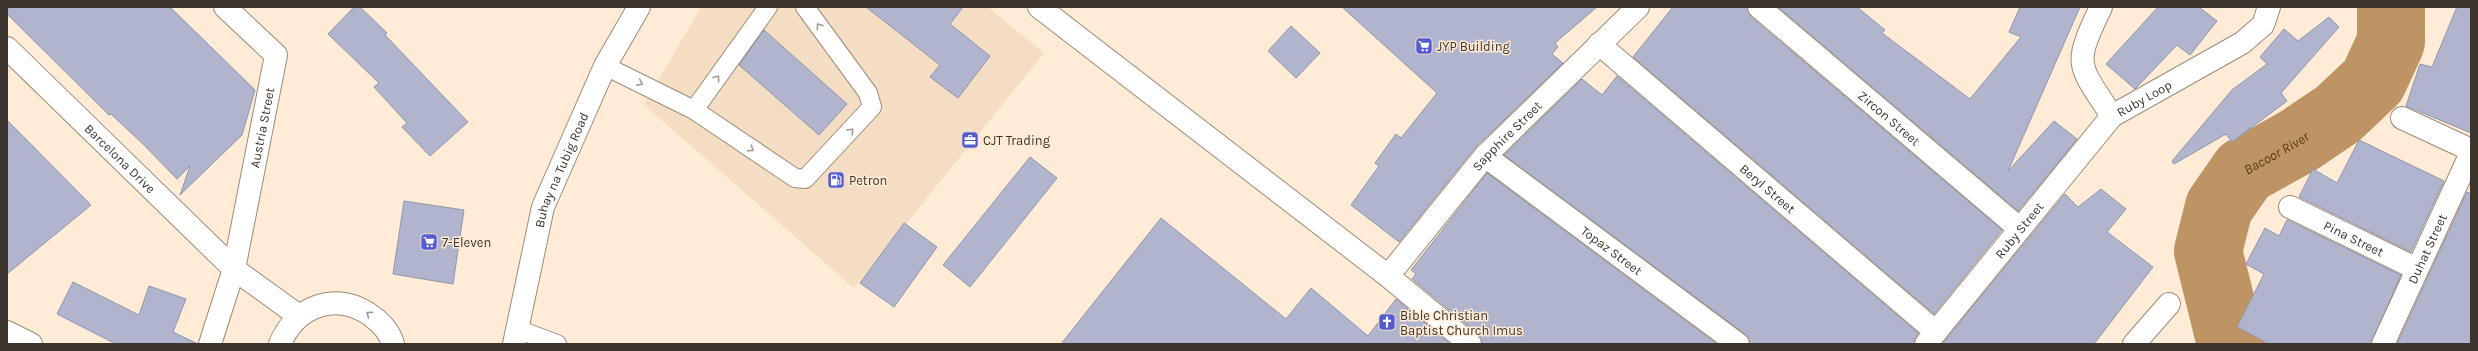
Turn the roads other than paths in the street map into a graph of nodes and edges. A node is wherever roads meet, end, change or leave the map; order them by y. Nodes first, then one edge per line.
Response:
1 (225, 7) edge
2 (639, 7) edge
3 (768, 7) edge
4 (805, 7) edge
5 (1039, 7) edge
6 (1638, 7) edge
7 (1759, 7) edge
8 (2101, 7) edge
9 (2269, 7) edge
10 (1599, 44) junction
11 (7, 48) edge
12 (605, 66) junction
13 (694, 110) junction
14 (2112, 116) junction
15 (2402, 118) dead end
16 (2471, 150) edge
17 (2471, 153) edge
18 (1485, 156) junction
19 (2290, 207) dead end
20 (2020, 229) junction
21 (234, 269) junction
22 (2416, 269) junction
23 (1388, 276) junction
24 (2169, 304) dead end
25 (299, 316) junction
26 (7, 332) edge
27 (516, 336) edge
28 (1931, 338) edge
29 (1460, 341) edge
30 (31, 344) edge
31 (210, 344) edge
32 (280, 344) edge
33 (393, 344) edge
34 (556, 344) edge
35 (1738, 344) edge
36 (2134, 344) edge
37 (2383, 344) edge

1 - 21 street, Austria Street
2 - 12 street, Buhay na Tubig Road
13 -> 3 lane
13 -> 4 lane
5 - 23 street
6 - 10 street, Sapphire Street
7 - 20 street, Zircon Street
8 - 14 street, Ruby Loop
9 - 14 street, Ruby Loop
10 - 18 street, Sapphire Street
10 - 28 street, Beryl Street
11 - 21 street, Barcelona Drive
12 -> 13 lane
12 - 27 street, Buhay na Tubig Road
14 - 20 street, Ruby Street
15 - 16 street
17 - 22 street, Duhat Street
18 - 23 street, Sapphire Street
18 - 35 street, Topaz Street
19 - 22 street, Pina Street
20 - 28 street, Ruby Street
21 - 25 street, Barcelona Drive
21 - 31 street
22 - 37 street, Duhat Street
23 - 29 street
24 - 36 street
25 - 32 street
33 -> 25 street
26 - 30 street
27 - 34 lane

